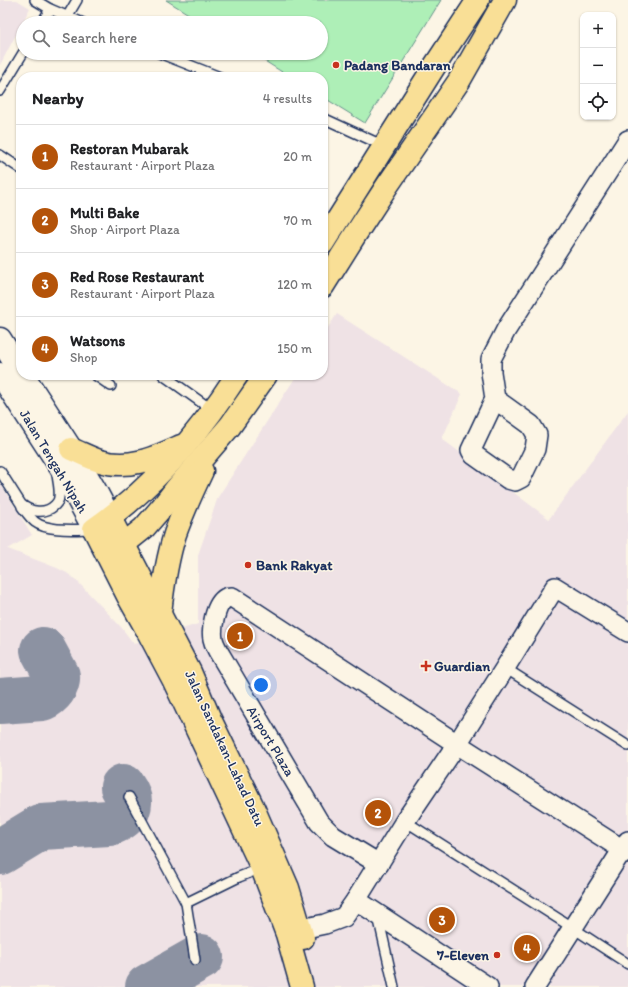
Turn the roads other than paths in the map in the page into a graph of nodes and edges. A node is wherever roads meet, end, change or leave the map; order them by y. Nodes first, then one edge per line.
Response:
1 (35, 0) edge
2 (77, 0) edge
3 (478, 0) edge
4 (505, 0) edge
5 (50, 9) junction
6 (46, 16) edge
7 (65, 16) edge
8 (68, 16) edge
9 (19, 60) edge
10 (177, 60) edge
11 (207, 72) edge
12 (0, 91) edge
13 (328, 120) edge
14 (628, 140) edge
15 (384, 146) junction
16 (0, 155) edge
17 (16, 166) edge
18 (328, 235) edge
19 (328, 278) edge
20 (0, 339) edge
21 (13, 364) edge
22 (22, 380) edge
23 (26, 380) edge
24 (102, 380) edge
25 (170, 380) edge
26 (233, 380) edge
27 (262, 380) edge
28 (111, 386) dead end
29 (495, 399) dead end
30 (212, 410) junction
31 (217, 441) junction
32 (186, 444) junction
33 (64, 454) junction
34 (0, 471) edge
35 (20, 504) junction
36 (102, 523) junction
37 (116, 549) junction
38 (160, 613) junction
39 (628, 632) edge
40 (505, 668) junction
41 (457, 744) junction
42 (628, 746) edge
43 (128, 797) dead end
44 (406, 822) junction
45 (626, 848) edge
46 (379, 864) junction
47 (262, 868) junction
48 (356, 900) junction
49 (186, 903) junction
50 (377, 914) junction
51 (573, 928) junction
52 (301, 930) junction
53 (195, 960) dead end
54 (628, 964) edge
55 (302, 987) edge
56 (316, 987) edge
57 (394, 987) edge
58 (488, 987) edge
59 (535, 987) edge

1 - 5 lane
2 - 8 lane
3 - 15 highway
4 - 19 highway
5 - 6 lane
5 - 7 lane
9 - 12 lane
10 - 11 lane
13 - 15 lane
14 - 29 street
15 - 18 highway
16 - 17 lane
20 - 21 main road, Jalan Tengah Nipah
22 - 33 main road, Jalan Tengah Nipah
23 - 33 main road, Jalan Tengah Nipah
24 - 28 lane
25 - 30 lane
26 - 30 highway
27 - 31 highway
30 - 32 highway
31 - 37 highway
31 - 38 highway
32 - 33 highway
32 - 36 highway
33 - 35 lane
33 - 36 main road, Jalan Tengah Nipah
34 - 35 lane
35 - 36 lane
36 - 37 highway, Jalan Sandakan-Lahad Datu
37 - 38 highway, Jalan Sandakan-Lahad Datu
37 - 47 highway, Jalan Sandakan-Lahad Datu
38 - 52 highway, Jalan Sandakan-Lahad Datu
39 - 40 street
40 - 41 street
40 - 42 lane
41 - 44 street
41 - 45 street
41 - 46 street, Airport Plaza
43 - 49 lane
44 - 46 street
44 - 51 lane
45 - 51 street
46 - 48 street
47 - 49 lane
47 - 55 highway, Jalan Sandakan-Lahad Datu
48 - 50 street
48 - 52 street
49 - 53 lane
50 - 57 lane
50 - 58 street
51 - 54 lane
51 - 59 street
52 - 56 highway, Jalan Sandakan-Lahad Datu

